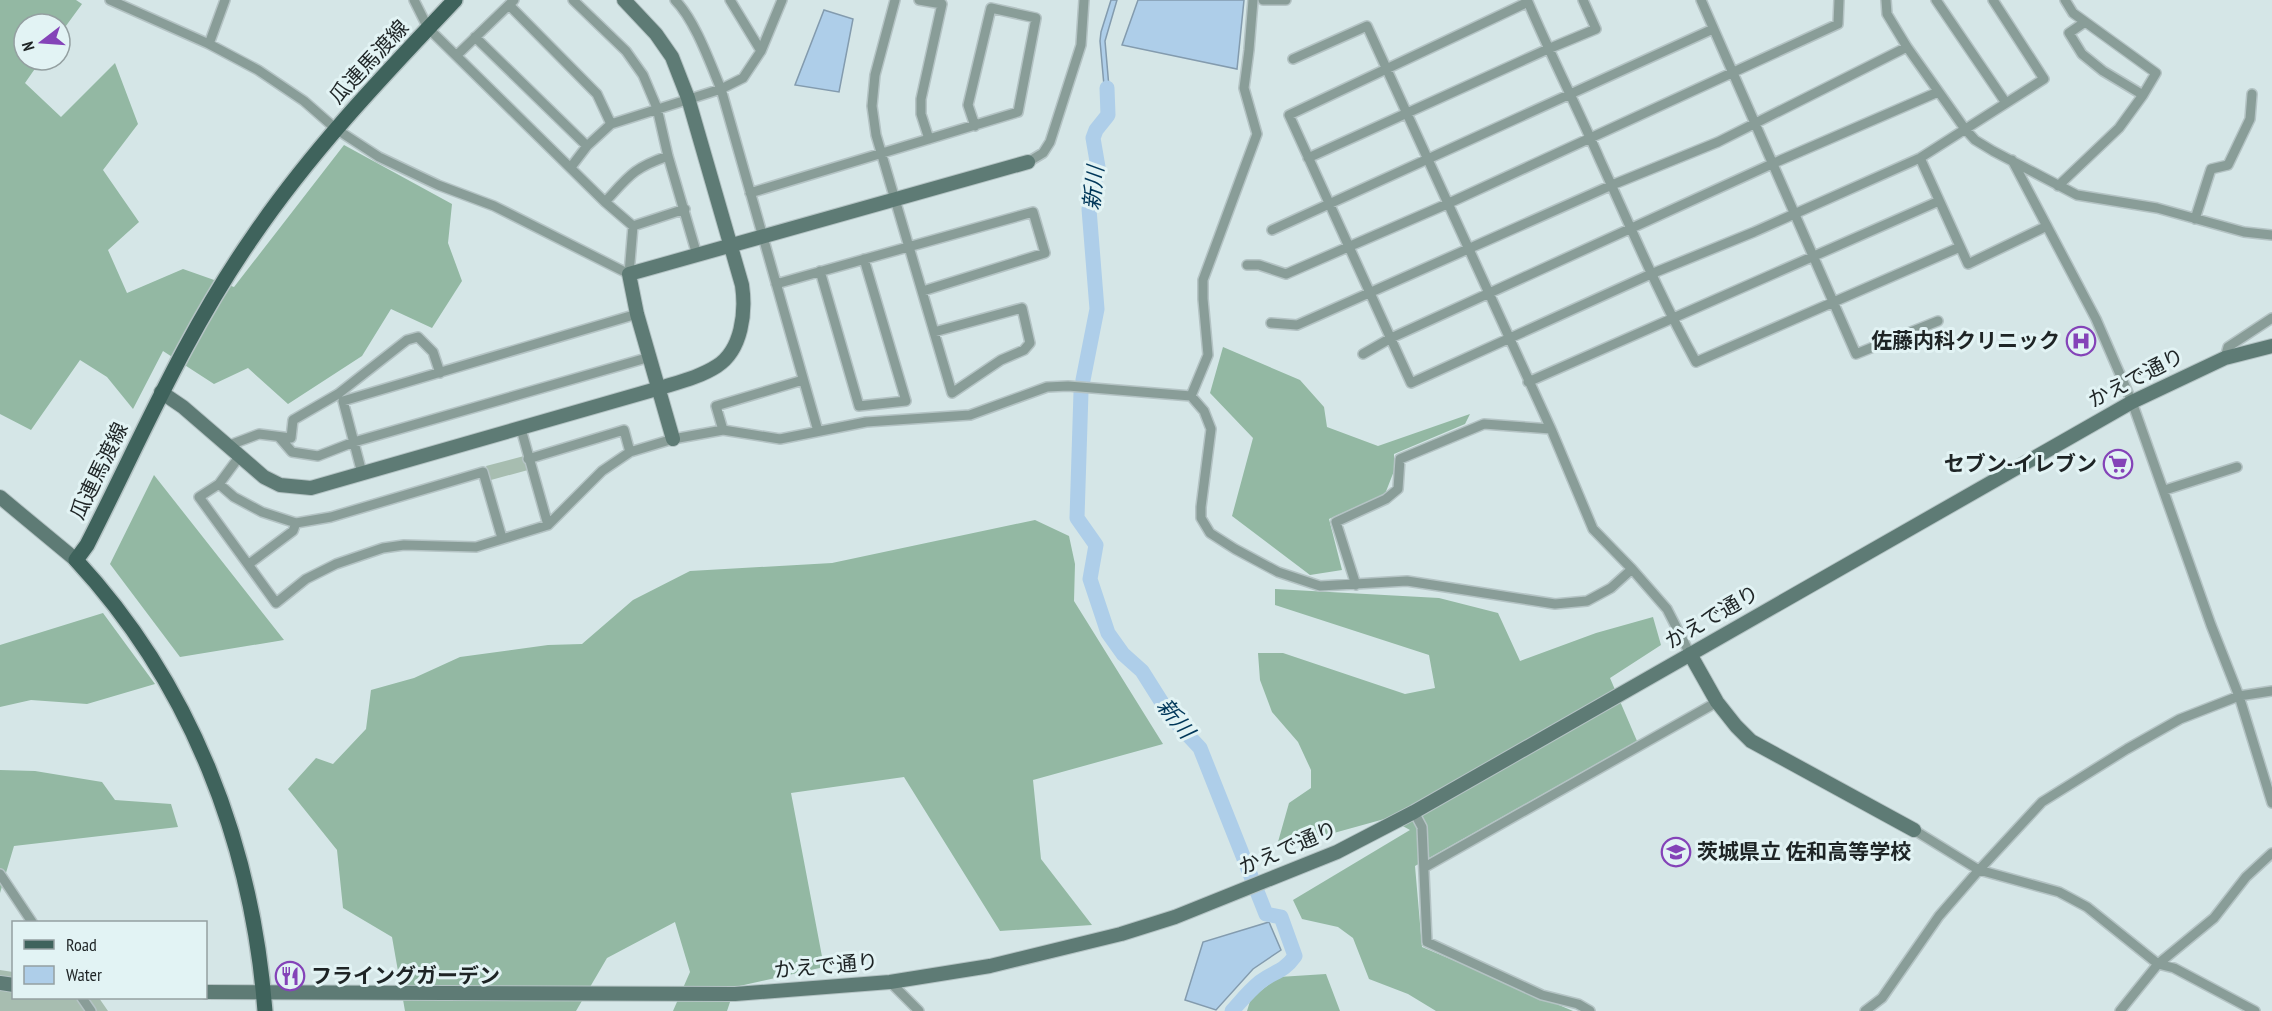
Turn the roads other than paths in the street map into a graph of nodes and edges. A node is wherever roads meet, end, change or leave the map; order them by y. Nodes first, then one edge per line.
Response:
1 (110, 0) edge
2 (225, 0) edge
3 (414, 0) edge
4 (455, 0) edge
5 (573, 0) edge
6 (624, 0) edge
7 (675, 0) edge
8 (731, 0) edge
9 (782, 0) edge
10 (895, 0) edge
11 (919, 0) edge
12 (1084, 0) edge
13 (1253, 0) edge
14 (1263, 0) edge
15 (1286, 0) edge
16 (1518, 0) edge
17 (1583, 0) edge
18 (1701, 0) edge
19 (1839, 0) edge
20 (1886, 0) edge
21 (1936, 0) edge
22 (1993, 0) edge
23 (2065, 0) edge
24 (1530, 1) edge
25 (511, 2) edge
26 (2085, 22) junction
27 (428, 28) junction
28 (1713, 29) junction
29 (475, 37) junction
30 (209, 45) junction
31 (1908, 47) junction
32 (1548, 49) junction
33 (761, 51) junction
34 (457, 56) junction
35 (1293, 59) dead end
36 (1387, 70) junction
37 (1734, 73) junction
38 (721, 90) junction
39 (1938, 92) junction
40 (1569, 94) junction
41 (2252, 94) dead end
42 (2143, 95) junction
43 (688, 98) junction
44 (2006, 103) junction
45 (657, 108) junction
46 (1406, 114) junction
47 (611, 124) junction
48 (1756, 125) junction
49 (975, 126) junction
50 (336, 129) junction
51 (1965, 129) junction
52 (1591, 138) junction
53 (929, 139) junction
54 (587, 146) junction
55 (882, 152) junction
56 (668, 156) junction
57 (1308, 158) junction
58 (1920, 158) junction
59 (1426, 159) junction
60 (2012, 160) junction
61 (1028, 162) joint
62 (1774, 163) junction
63 (571, 167) junction
64 (1612, 185) junction
65 (2058, 186) junction
66 (750, 193) junction
67 (895, 199) junction
68 (1940, 201) junction
69 (605, 202) junction
70 (1330, 203) junction
71 (1447, 204) junction
72 (685, 209) junction
73 (1794, 214) junction
74 (2196, 219) junction
75 (633, 226) junction
76 (2047, 226) junction
77 (1632, 229) junction
78 (1272, 230) dead end
79 (2272, 235) edge
80 (761, 237) junction
81 (731, 244) junction
82 (909, 247) junction
83 (1350, 247) junction
84 (1960, 247) junction
85 (1468, 248) junction
86 (697, 255) junction
87 (1814, 258) junction
88 (864, 259) junction
89 (1247, 265) dead end
90 (820, 271) junction
91 (629, 274) junction
92 (1651, 274) junction
93 (776, 284) junction
94 (923, 291) junction
95 (1370, 291) junction
96 (1488, 293) junction
97 (1834, 304) junction
98 (637, 314) junction
99 (2272, 318) edge
100 (1672, 319) junction
101 (1938, 321) dead end
102 (1271, 323) dead end
103 (934, 332) junction
104 (1509, 337) junction
105 (1391, 338) junction
106 (2272, 346) edge
107 (1363, 354) dead end
108 (650, 357) junction
109 (2225, 358) junction
110 (440, 373) junction
111 (803, 380) junction
112 (1528, 382) junction
113 (660, 388) junction
114 (161, 392) junction
115 (1191, 396) junction
116 (2133, 402) junction
117 (521, 429) junction
118 (1551, 429) junction
119 (723, 430) junction
120 (818, 431) junction
121 (279, 437) junction
122 (673, 439) junction
123 (354, 442) junction
124 (227, 446) junction
125 (630, 452) junction
126 (239, 457) junction
127 (528, 459) junction
128 (2237, 467) dead end
129 (362, 474) junction
130 (219, 484) junction
131 (2165, 490) junction
132 (0, 497) edge
133 (296, 523) junction
134 (548, 525) junction
135 (502, 537) junction
136 (75, 560) junction
137 (249, 564) junction
138 (1632, 569) junction
139 (1356, 585) junction
140 (1690, 654) junction
141 (2272, 691) edge
142 (2239, 696) junction
143 (1717, 702) junction
144 (2272, 803) edge
145 (1414, 812) junction
146 (1914, 830) joint
147 (2272, 853) edge
148 (1425, 867) junction
149 (1979, 870) junction
150 (0, 874) edge
151 (31, 921) edge
152 (2158, 964) junction
153 (890, 982) junction
154 (207, 992) edge
155 (264, 993) junction
156 (265, 1011) edge
157 (919, 1011) edge
158 (1590, 1011) edge
159 (1865, 1011) edge
160 (2120, 1011) edge
161 (2255, 1011) edge

1 - 30 street
2 - 30 street
3 - 27 street
4 - 27 main road, 瓜連馬渡線
5 - 45 street
6 - 43 street
7 - 38 street
8 - 33 street
9 - 33 street
10 - 55 street
11 - 53 street
12 - 61 street
13 - 115 street
14 - 15 street
16 - 24 street
17 - 32 street
18 - 28 street
19 - 37 street
20 - 31 street
21 - 44 street
22 - 44 street
23 - 26 street
24 - 32 street
24 - 36 street
25 - 29 street
25 - 47 street
26 - 42 street
26 - 42 street
27 - 34 street
27 - 50 main road, 瓜連馬渡線
28 - 37 street
28 - 40 street
29 - 34 street
29 - 54 street
30 - 50 street
31 - 39 street
31 - 48 street
32 - 40 street
32 - 46 street
33 - 38 street
34 - 63 street
35 - 36 street
36 - 46 street
36 - 57 street
37 - 48 street
37 - 52 street
38 - 43 street
38 - 66 street
39 - 51 street
39 - 62 street
40 - 52 street
40 - 59 street
41 - 74 street
42 - 65 street
43 - 45 street
43 - 81 street
44 - 51 street
45 - 47 street
45 - 56 street
46 - 57 street
46 - 59 street
47 - 54 street
48 - 62 street
48 - 64 street
49 - 49 street
49 - 53 street
50 - 91 street
50 - 114 main road, 瓜連馬渡線
51 - 58 street
51 - 60 street
52 - 64 street
52 - 71 street
53 - 55 street
54 - 63 street
55 - 66 street
55 - 67 street
56 - 69 street
56 - 72 street
57 - 70 street
58 - 68 street
58 - 73 street
59 - 70 street
59 - 71 street
60 - 65 street
60 - 76 street
61 - 67 street
62 - 73 street
62 - 77 street
63 - 69 street
64 - 77 street
64 - 85 street
65 - 74 street
66 - 80 street
67 - 80 street
67 - 82 street
68 - 84 street
68 - 87 street
69 - 75 street
70 - 78 street
70 - 83 street
71 - 83 street
71 - 85 street
72 - 75 street
72 - 86 street
73 - 87 street
73 - 92 street
74 - 79 street
75 - 91 street
76 - 84 street
76 - 116 street
77 - 92 street
77 - 96 street
80 - 81 street
80 - 93 street
81 - 86 street
81 - 113 street
82 - 88 street
82 - 94 street
82 - 94 street
83 - 89 street
83 - 95 street
84 - 97 street
85 - 95 street
85 - 96 street
86 - 91 street
87 - 97 street
87 - 100 street
88 - 90 street
88 - 90 street
90 - 93 street
91 - 98 street
92 - 100 street
92 - 104 street
93 - 111 street
94 - 103 street
95 - 102 street
95 - 105 street
96 - 104 street
96 - 105 street
97 - 100 street
97 - 101 street
98 - 108 street
98 - 110 street
99 - 109 street
100 - 112 street
103 - 103 street
104 - 105 street
104 - 112 street
105 - 107 street
106 - 109 street, かえで通り
108 - 113 street
108 - 123 street
109 - 116 street, かえで通り
110 - 121 street
110 - 123 street
111 - 119 street
111 - 120 street
112 - 118 street
113 - 117 street
113 - 122 street
114 - 124 street
114 - 136 main road, 瓜連馬渡線
115 - 120 street
115 - 139 street
116 - 131 street
116 - 140 street, かえで通り
117 - 127 street
117 - 129 street
118 - 138 street
118 - 139 street
119 - 120 street
119 - 122 street
121 - 123 street
121 - 124 street
122 - 125 street
123 - 129 street
124 - 126 street
125 - 127 street
125 - 134 street
126 - 129 street
126 - 130 street
127 - 134 street
128 - 131 street
130 - 133 street
130 - 137 street
131 - 142 street
132 - 136 street
133 - 135 street
133 - 137 street
134 - 135 street
135 - 137 street
136 - 155 main road
138 - 139 street
138 - 140 street
140 - 143 street
140 - 145 street, かえで通り
141 - 142 street
142 - 144 street
142 - 149 street
143 - 146 street
143 - 148 street
145 - 148 street
145 - 153 street, かえで通り
146 - 149 street
147 - 152 street
148 - 158 street
149 - 152 street
149 - 159 street
150 - 151 street
152 - 160 street
152 - 161 street
153 - 155 street, かえで通り
153 - 157 street
154 - 155 street, かえで通り
155 - 156 main road

